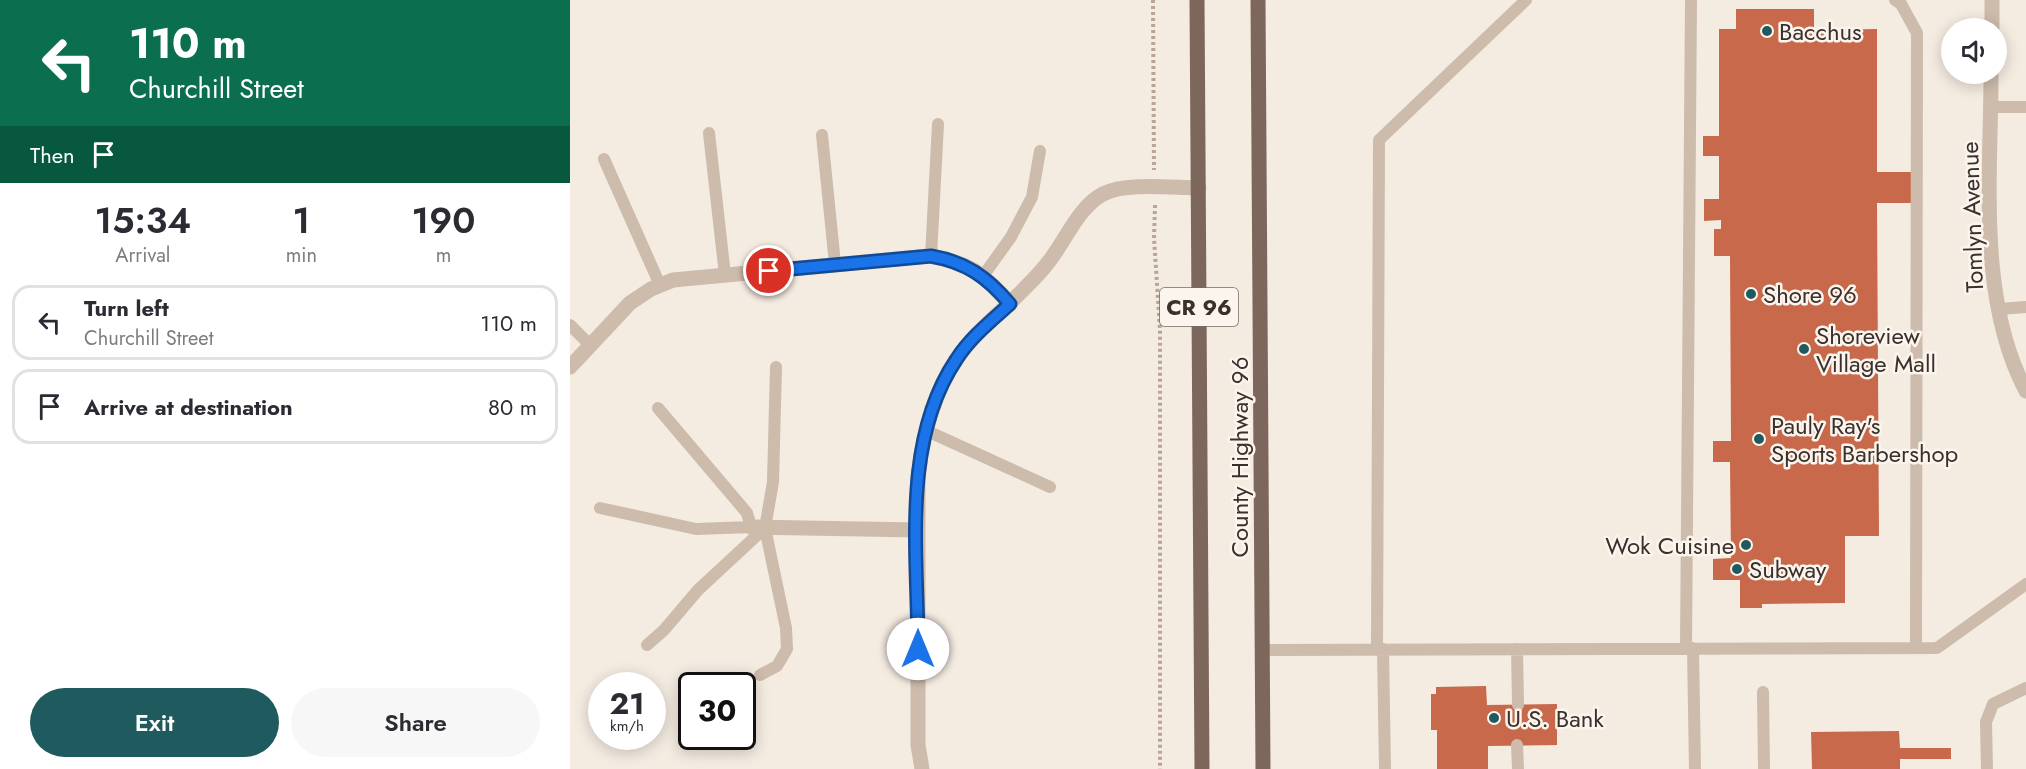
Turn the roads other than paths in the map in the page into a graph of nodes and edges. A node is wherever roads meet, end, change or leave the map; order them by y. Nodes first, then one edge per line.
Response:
1 (1197, 0) edge
2 (1258, 0) edge
3 (1526, 0) edge
4 (1691, 0) edge
5 (1895, 0) edge
6 (1992, 0) edge
7 (1992, 18) edge
8 (1991, 84) edge
9 (1991, 107) junction
10 (2026, 107) edge
11 (938, 124) dead end
12 (709, 134) dead end
13 (822, 135) dead end
14 (1041, 152) dead end
15 (604, 159) dead end
16 (1199, 188) junction
17 (931, 256) junction
18 (836, 264) junction
19 (724, 275) junction
20 (983, 276) junction
21 (660, 285) junction
22 (1010, 304) junction
23 (2026, 307) edge
24 (1999, 309) junction
25 (570, 325) edge
26 (591, 346) junction
27 (570, 367) edge
28 (776, 367) dead end
29 (2026, 391) edge
30 (658, 408) dead end
31 (925, 430) junction
32 (1050, 488) dead end
33 (600, 508) dead end
34 (758, 528) junction
35 (918, 530) junction
36 (2026, 584) edge
37 (647, 645) dead end
38 (1690, 648) junction
39 (1916, 648) junction
40 (1380, 649) junction
41 (1517, 649) junction
42 (1263, 650) junction
43 (760, 675) dead end
44 (2026, 688) edge
45 (1764, 692) dead end
46 (1518, 705) dead end
47 (1517, 746) dead end
48 (922, 769) edge
49 (1202, 769) edge
50 (1263, 769) edge
51 (1385, 769) edge
52 (1518, 769) edge
53 (1695, 769) edge
54 (1764, 769) edge
55 (1987, 769) edge

1 - 16 main road, County Highway 96 / CR 96
2 - 42 main road, County Highway 96 / CR 96
3 - 40 lane
4 - 38 lane
5 - 39 lane
6 - 7 street
8 - 9 street, Tomlyn Avenue
9 - 10 lane
9 - 24 street, Tomlyn Avenue
11 - 17 lane
12 - 19 lane
13 - 18 lane
14 - 20 lane
15 - 21 lane
16 - 22 street
16 - 49 main road, County Highway 96 / CR 96
17 - 18 street
17 - 20 street
18 - 19 street
19 - 21 street
20 - 22 street
21 - 26 street
22 - 31 street
23 - 24 lane
24 - 29 street, Tomlyn Avenue
25 - 26 lane
26 - 27 street
28 - 34 lane
30 - 34 lane
31 - 32 lane
31 - 35 street
33 - 34 lane
34 - 35 street
34 - 37 lane
34 - 43 lane
35 - 48 street
36 - 39 lane
38 - 39 lane
38 - 41 lane
38 - 53 lane
40 - 41 lane
40 - 42 lane
40 - 51 lane
41 - 46 lane
42 - 50 main road, County Highway 96 / CR 96
44 - 55 lane
45 - 54 lane
47 - 52 lane

